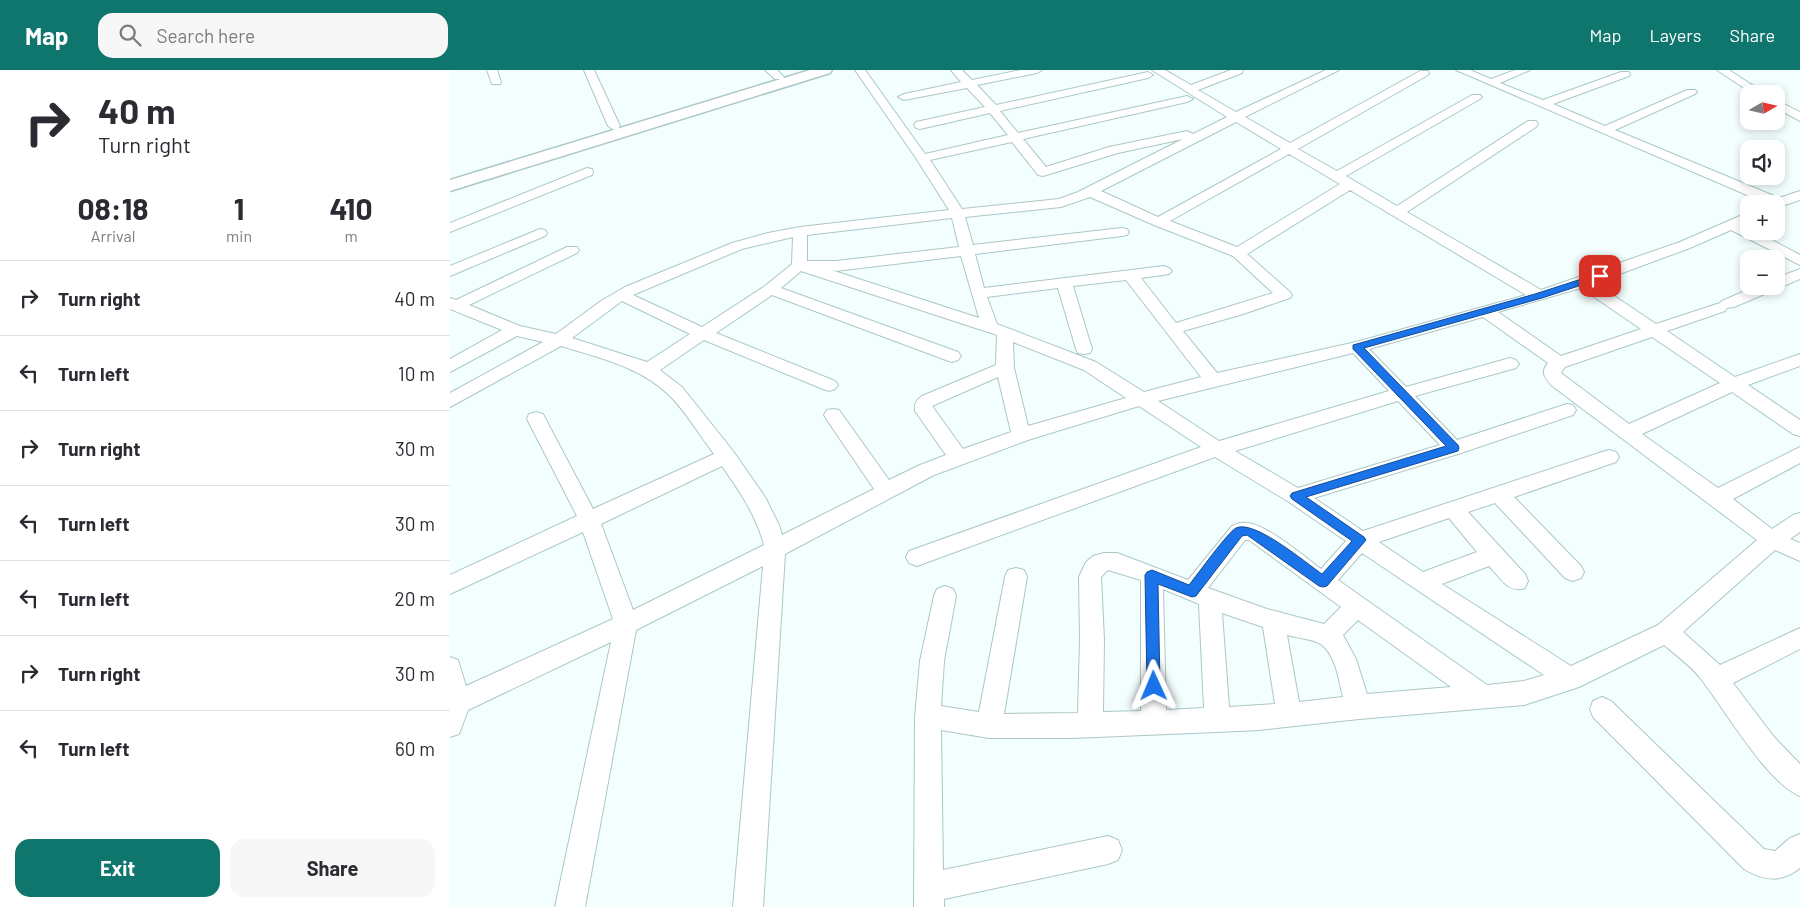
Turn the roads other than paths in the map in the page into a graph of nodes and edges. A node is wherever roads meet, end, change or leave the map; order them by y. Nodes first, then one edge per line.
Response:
1 (492, 70) edge
2 (590, 70) edge
3 (801, 70) edge
4 (825, 70) edge
5 (860, 70) edge
6 (956, 70) edge
7 (1037, 70) edge
8 (1461, 70) edge
9 (1525, 70) edge
10 (1722, 70) edge
11 (1238, 71) edge
12 (1330, 71) edge
13 (1153, 72) edge
14 (1424, 73) dead end
15 (775, 74) edge
16 (1625, 74) dead end
17 (496, 82) dead end
18 (1492, 82) junction
19 (969, 84) junction
20 (1747, 85) edge
21 (1691, 92) dead end
22 (1189, 94) junction
23 (1476, 97) dead end
24 (904, 98) dead end
25 (1800, 103) edge
26 (1543, 104) junction
27 (1785, 104) edge
28 (1785, 108) edge
29 (993, 109) junction
30 (1236, 117) junction
31 (1800, 117) edge
32 (920, 124) dead end
33 (1532, 124) dead end
34 (614, 126) junction
35 (1606, 130) junction
36 (1206, 132) junction
37 (1017, 138) junction
38 (1289, 147) junction
39 (922, 158) junction
40 (587, 172) dead end
41 (450, 177) edge
42 (1344, 180) junction
43 (450, 186) edge
44 (1089, 191) junction
45 (1758, 195) edge
46 (1800, 195) edge
47 (1785, 200) edge
48 (957, 212) junction
49 (1397, 212) junction
50 (1740, 220) edge
51 (1159, 222) junction
52 (1731, 224) junction
53 (450, 228) edge
54 (800, 231) junction
55 (540, 232) dead end
56 (1122, 232) dead end
57 (572, 250) dead end
58 (968, 250) junction
59 (1238, 253) junction
60 (1800, 261) edge
61 (799, 265) junction
62 (450, 270) edge
63 (1164, 271) dead end
64 (1800, 274) edge
65 (1130, 275) junction
66 (1785, 280) edge
67 (1583, 282) junction
68 (1064, 283) junction
69 (770, 290) junction
70 (978, 294) junction
71 (622, 295) junction
72 (1749, 295) edge
73 (1538, 296) junction
74 (453, 304) edge
75 (1484, 310) junction
76 (1172, 329) junction
77 (515, 330) junction
78 (998, 330) junction
79 (1653, 330) junction
80 (703, 334) junction
81 (559, 340) junction
82 (1357, 347) junction
83 (1084, 349) dead end
84 (458, 354) edge
85 (952, 356) dead end
86 (1800, 360) edge
87 (1560, 363) junction
88 (1510, 364) dead end
89 (450, 366) edge
90 (1005, 368) junction
91 (648, 370) junction
92 (1213, 380) junction
93 (829, 384) dead end
94 (1733, 384) junction
95 (1401, 394) junction
96 (1143, 400) junction
97 (450, 401) edge
98 (1567, 410) dead end
99 (833, 415) dead end
100 (536, 419) dead end
101 (1800, 429) edge
102 (1627, 433) junction
103 (1021, 435) junction
104 (1454, 448) junction
105 (1218, 449) junction
106 (1800, 454) edge
107 (726, 456) junction
108 (958, 457) junction
109 (1610, 457) dead end
110 (886, 491) junction
111 (1498, 493) junction
112 (1296, 496) junction
113 (1716, 498) junction
114 (1453, 509) junction
115 (589, 520) junction
116 (1800, 521) edge
117 (1360, 540) junction
118 (1772, 540) junction
119 (774, 548) junction
120 (1800, 552) edge
121 (1494, 555) junction
122 (917, 557) dead end
123 (1572, 572) dead end
124 (1152, 575) junction
125 (1016, 577) dead end
126 (1517, 581) dead end
127 (1323, 582) junction
128 (1421, 582) junction
129 (450, 585) edge
130 (945, 596) dead end
131 (1201, 596) junction
132 (1357, 606) junction
133 (1273, 619) junction
134 (626, 623) junction
135 (1666, 632) junction
136 (1328, 635) junction
137 (1800, 638) edge
138 (450, 668) edge
139 (1570, 679) junction
140 (1716, 679) junction
141 (1484, 697) junction
142 (1359, 707) junction
143 (1602, 709) dead end
144 (453, 711) edge
145 (1289, 715) junction
146 (928, 717) junction
147 (1217, 720) junction
148 (1154, 722) junction
149 (1090, 725) junction
150 (989, 726) junction
151 (1800, 783) edge
152 (1800, 848) edge
153 (1108, 850) dead end
154 (928, 898) edge
155 (570, 907) edge
156 (748, 907) edge

1 - 17 street
2 - 34 street
3 - 15 main road
4 - 43 main road
5 - 39 street
6 - 19 street
7 - 19 street
8 - 18 street
9 - 18 street
10 - 20 street
11 - 22 street
12 - 30 street
13 - 22 street
13 - 29 street
14 - 38 street
15 - 34 main road
16 - 26 street
18 - 26 street
19 - 24 street
19 - 29 street
21 - 35 street
22 - 30 street
22 - 37 street
23 - 42 street
25 - 27 street
26 - 35 street
28 - 31 street
29 - 32 street
29 - 37 street
30 - 36 street
30 - 38 street
33 - 49 street
34 - 41 main road
35 - 45 street
36 - 37 street
36 - 44 street
37 - 39 street
38 - 42 street
38 - 51 street
39 - 48 street
40 - 53 street
42 - 49 street
42 - 59 street
44 - 48 street
44 - 51 street
46 - 47 street
48 - 54 street
48 - 58 street
49 - 73 street
50 - 52 street
51 - 59 street
52 - 60 street
52 - 67 street
54 - 61 street
54 - 71 street
55 - 62 street
56 - 58 street
57 - 74 street
58 - 61 street
58 - 70 street
59 - 76 street
61 - 69 street
61 - 78 street
63 - 65 street
64 - 66 street
65 - 68 street
65 - 76 street
67 - 73 street
67 - 79 street
68 - 70 street
68 - 83 street
69 - 80 street
69 - 85 street
70 - 78 street
71 - 80 street
71 - 81 street
72 - 79 street
73 - 75 street
74 - 77 street
75 - 82 street
75 - 87 street
76 - 92 street
77 - 81 street
77 - 84 street
78 - 90 street
78 - 96 street
79 - 87 street
79 - 94 street
80 - 91 street
80 - 93 street
81 - 91 street
81 - 97 street
82 - 92 street
82 - 95 street
84 - 89 street
86 - 94 street
87 - 102 street
88 - 95 street
90 - 103 street
90 - 108 street
91 - 107 street
92 - 96 street
94 - 101 street
94 - 102 street
95 - 104 street
95 - 105 street
96 - 103 street
96 - 105 street
98 - 104 street
99 - 110 street
100 - 115 street
102 - 113 street
103 - 108 street
104 - 112 street
105 - 112 street
105 - 122 street
106 - 113 street
107 - 115 street
107 - 119 street
108 - 110 street
109 - 111 street
110 - 119 street
111 - 114 street
111 - 123 street
112 - 117 street
113 - 118 street
114 - 117 street
114 - 121 street
115 - 129 street
115 - 134 street
116 - 118 street
117 - 127 street
117 - 128 street
118 - 120 street
118 - 135 street
119 - 134 street
119 - 156 street
121 - 126 street
121 - 128 street
124 - 131 street
124 - 148 street
124 - 149 street
125 - 150 street
127 - 131 street
127 - 132 street
128 - 139 street
130 - 146 street
131 - 133 street
131 - 147 street
132 - 136 street
132 - 141 street
133 - 136 street
133 - 145 street
134 - 144 street
134 - 155 street
135 - 139 street
135 - 140 street
136 - 142 street
137 - 140 street
138 - 144 street
139 - 141 street
140 - 151 street
141 - 142 street
142 - 145 street
143 - 152 street
145 - 147 street
146 - 150 street
146 - 154 street
147 - 148 street
148 - 149 street
149 - 150 street
153 - 154 street

